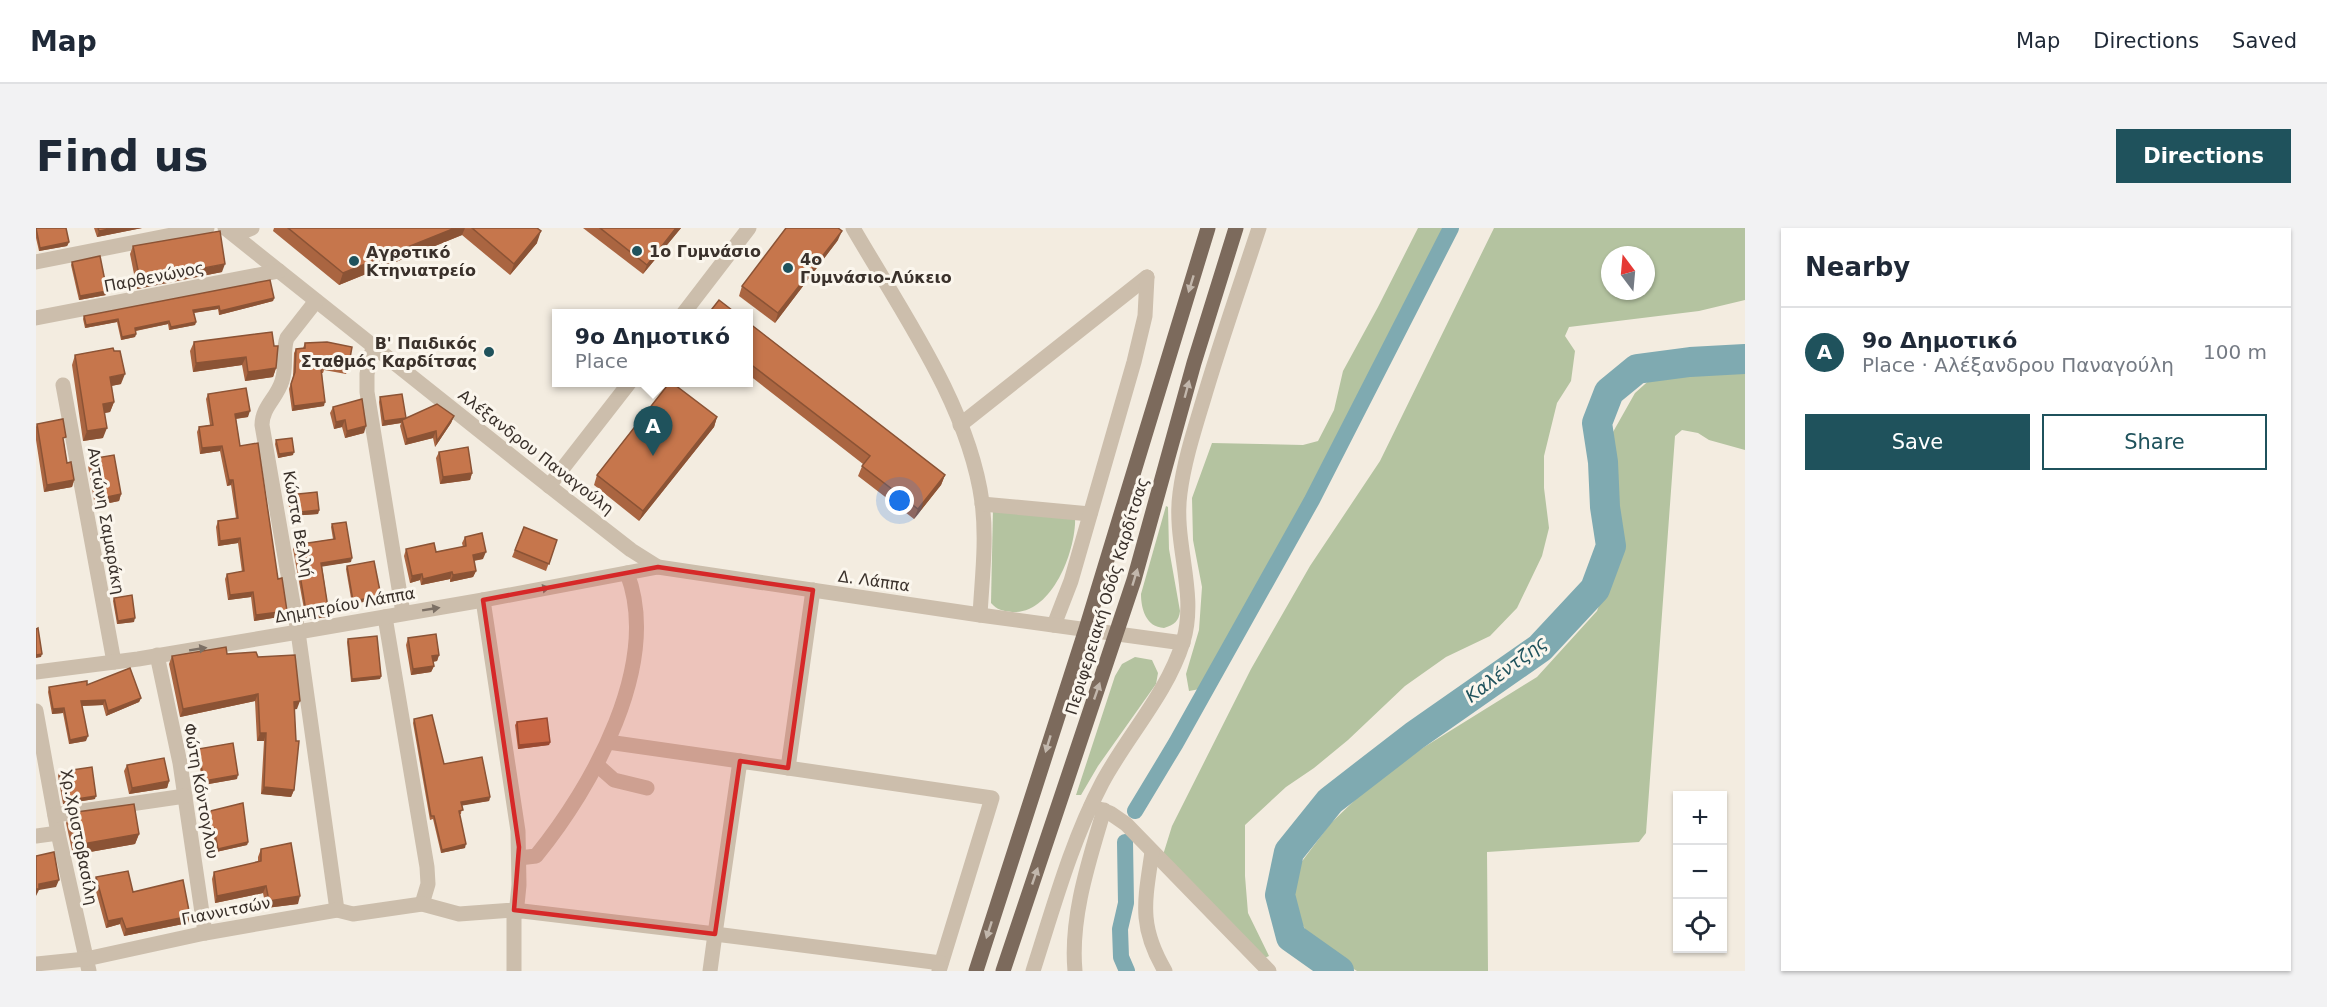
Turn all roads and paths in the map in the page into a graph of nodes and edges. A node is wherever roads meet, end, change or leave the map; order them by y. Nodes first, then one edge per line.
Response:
1 (207, 228) edge
2 (252, 228) edge
3 (749, 228) edge
4 (853, 228) edge
5 (1208, 228) edge
6 (1236, 228) edge
7 (1259, 228) edge
8 (230, 232) edge
9 (36, 262) edge
10 (279, 271) junction
11 (316, 301) junction
12 (687, 309) edge
13 (36, 318) edge
14 (373, 347) junction
15 (63, 385) dead end
16 (626, 387) edge
17 (960, 425) junction
18 (549, 486) junction
19 (982, 504) junction
20 (1090, 514) junction
21 (658, 567) junction
22 (627, 573) junction
23 (813, 590) junction
24 (483, 600) junction
25 (403, 613) junction
26 (980, 615) junction
27 (385, 616) junction
28 (1054, 625) junction
29 (1086, 629) junction
30 (298, 632) junction
31 (1117, 633) junction
32 (1183, 643) junction
33 (157, 655) junction
34 (114, 662) junction
35 (36, 672) edge
36 (36, 711) edge
37 (608, 742) junction
38 (740, 761) junction
39 (597, 765) junction
40 (788, 768) junction
41 (647, 788) dead end
42 (185, 796) junction
43 (1098, 808) junction
44 (55, 815) junction
45 (58, 833) junction
46 (36, 836) edge
47 (1152, 852) junction
48 (519, 858) junction
49 (422, 904) junction
50 (337, 910) junction
51 (514, 910) junction
52 (205, 933) junction
53 (715, 934) junction
54 (36, 964) edge
55 (87, 965) edge
56 (940, 967) edge
57 (514, 971) edge
58 (711, 971) edge
59 (976, 971) edge
60 (1003, 971) edge
61 (1033, 971) edge
62 (1075, 971) edge
63 (1165, 971) edge
64 (1269, 971) edge

1 - 9 street
2 - 8 street
3 - 12 street
4 - 17 street
5 -> 29 main road, Περιφερειακή Οδός Καρδίτσας
31 -> 6 main road, Περιφερειακή Οδός Καρδίτσας
7 - 32 street
8 - 10 street, Αλέξανδρου Παναγούλη
10 - 11 street, Αλέξανδρου Παναγούλη
10 - 13 street, Παρθενώνος
11 - 14 street, Αλέξανδρου Παναγούλη
11 - 30 street, Κώστα Βελλή
14 - 18 street, Αλέξανδρου Παναγούλη
14 - 25 street
15 - 34 street, Αντώνη Σαμαράκη
16 - 18 street
17 - 19 street
17 - 20 street
18 - 21 street, Αλέξανδρου Παναγούλη
19 - 20 street
19 - 26 street
20 - 28 street
21 - 22 street, Δημητρίου Λάππα
21 - 23 street, Δ. Λάππα
24 -> 22 street, Δημητρίου Λάππα
22 - 37 street
23 - 26 street, Δ. Λάππα
23 - 40 street
25 -> 24 street, Δημητρίου Λάππα
24 - 48 street
25 - 27 street, Δημητρίου Λάππα
26 - 28 street, Δ. Λάππα
27 - 30 street, Δημητρίου Λάππα
27 - 49 street
28 - 29 street, Δ. Λάππα
29 - 31 street, Δ. Λάππα
29 -> 59 main road, Περιφερειακή Οδός Καρδίτσας
33 -> 30 street, Δημητρίου Λάππα
30 - 50 street, Κώστα Βελλή
31 - 32 street, Δ. Λάππα
60 -> 31 main road, Περιφερειακή Οδός Καρδίτσας
32 - 43 street
33 - 34 street, Δημητρίου Λάππα
33 - 42 street, Φώτη Κόντογλου
34 - 35 street, Δημητρίου Λάππα
36 - 44 street, Χρ.Χριστοβασίλη
37 - 38 street
37 - 39 street
38 - 40 street
38 - 53 street
39 - 41 street
39 - 48 street
40 - 56 street
42 - 44 street
42 - 52 street, Φώτη Κόντογλου
43 - 47 street
43 - 61 street
43 - 62 street
44 - 45 street, Χρ.Χριστοβασίλη
45 - 46 street
45 - 55 street, Χρ.Χριστοβασίλη
47 - 63 street
47 - 64 street
48 - 51 street
49 - 50 street, Γιαννιτσών
49 - 51 street
50 - 52 street, Γιαννιτσών
51 - 53 street
51 - 57 street
52 - 55 street, Γιαννιτσών
53 - 56 street
53 - 58 street
54 - 55 street, Γιαννιτσών

